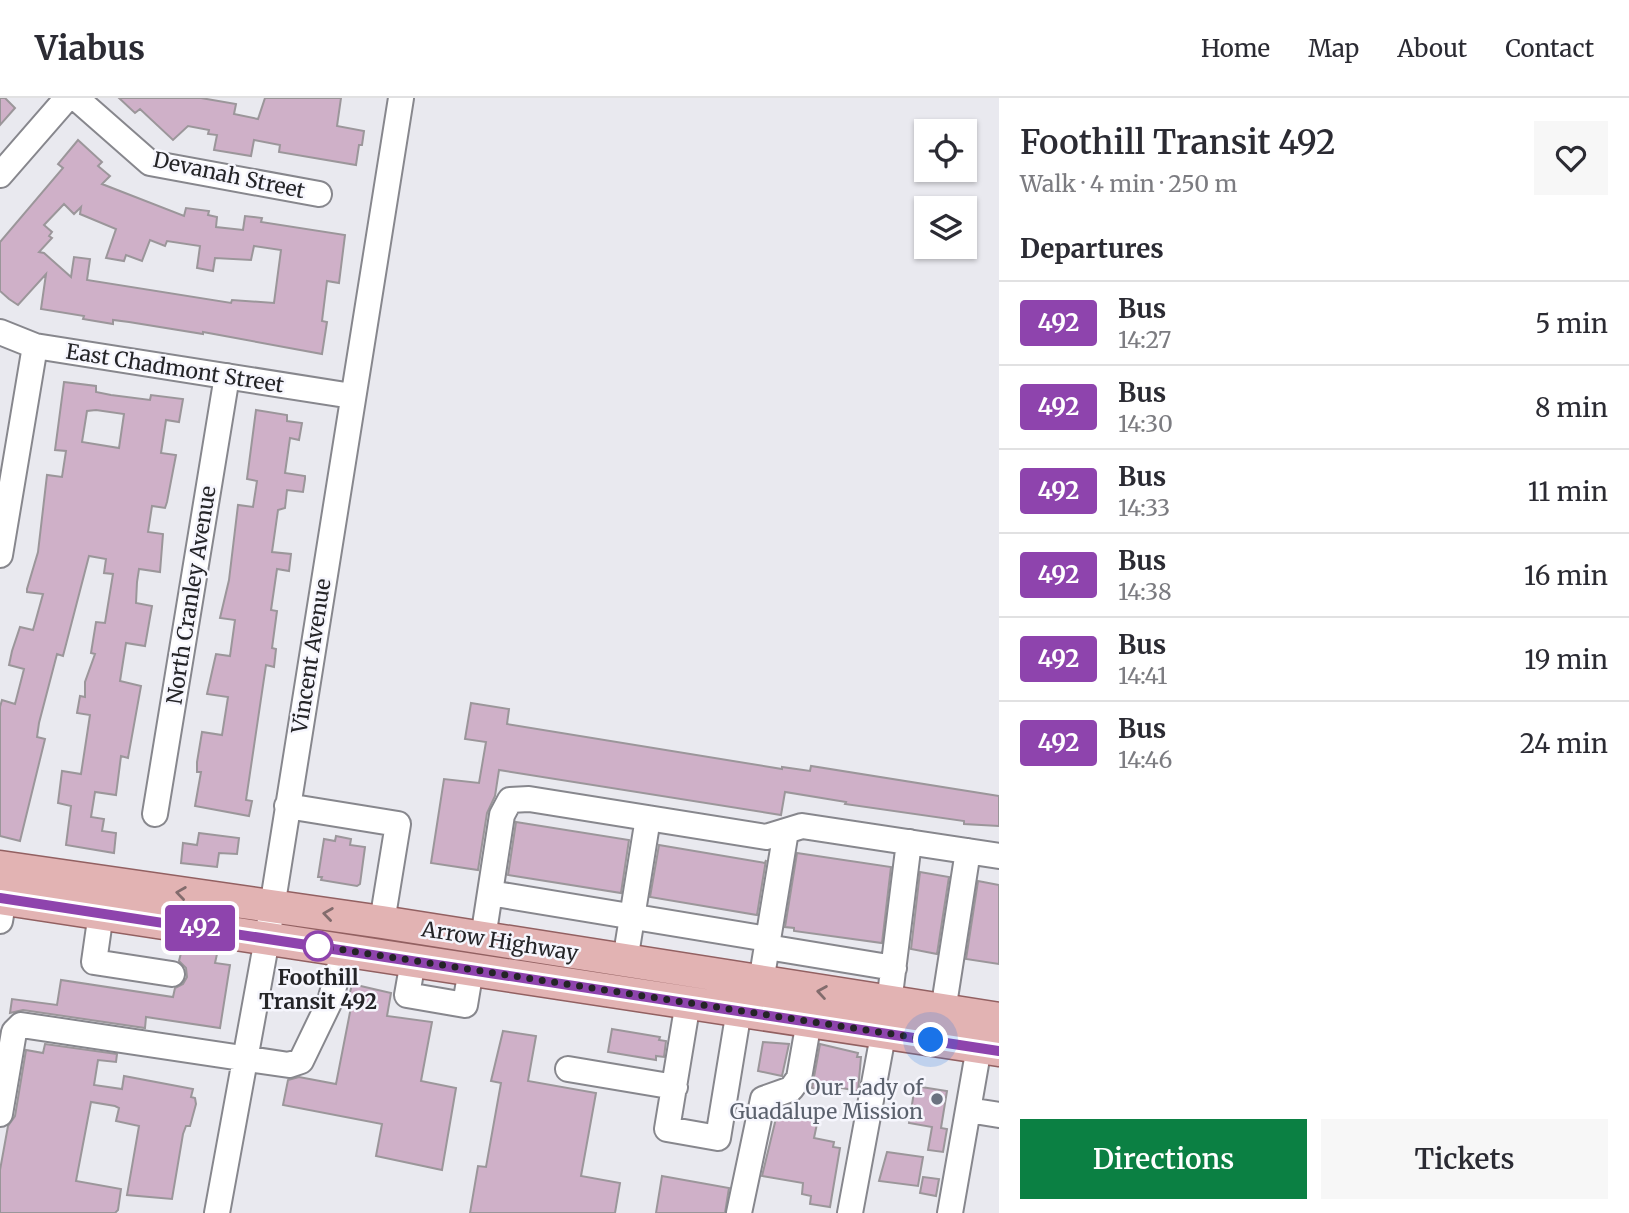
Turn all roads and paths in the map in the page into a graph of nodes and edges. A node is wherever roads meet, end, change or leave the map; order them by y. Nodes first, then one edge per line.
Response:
1 (66, 98) edge
2 (76, 98) edge
3 (401, 98) edge
4 (0, 175) edge
5 (320, 194) dead end
6 (0, 332) edge
7 (35, 346) junction
8 (227, 376) junction
9 (352, 396) junction
10 (0, 555) edge
11 (287, 806) junction
12 (155, 814) dead end
13 (648, 818) junction
14 (786, 831) junction
15 (909, 842) junction
16 (968, 851) junction
17 (999, 856) edge
18 (0, 867) edge
19 (490, 893) junction
20 (1, 905) edge
21 (272, 906) junction
22 (101, 913) junction
23 (632, 917) junction
24 (382, 922) junction
25 (483, 938) junction
26 (267, 939) junction
27 (768, 943) junction
28 (344, 950) junction
29 (625, 961) junction
30 (894, 968) junction
31 (172, 974) dead end
32 (761, 982) junction
33 (688, 1002) junction
34 (739, 1010) junction
35 (943, 1011) junction
36 (887, 1017) junction
37 (999, 1019) edge
38 (809, 1021) junction
39 (989, 1049) edge
40 (245, 1058) junction
41 (568, 1069) dead end
42 (675, 1087) junction
43 (968, 1110) junction
44 (0, 1114) edge
45 (999, 1115) edge
46 (217, 1213) edge
47 (739, 1213) edge
48 (850, 1213) edge
49 (950, 1213) edge

1 - 4 street
2 - 5 street, Devanah Street
3 - 9 street, Vincent Avenue
6 - 7 street, East Chadmont Street
7 - 8 street, East Chadmont Street
7 - 10 street
8 - 9 street, East Chadmont Street
8 - 12 street, North Cranley Avenue
9 - 11 street, Vincent Avenue
11 - 21 street, Vincent Avenue
11 - 24 street
13 - 14 street
13 - 19 street
13 - 23 street
14 - 15 street
14 - 27 street
15 - 16 street
15 - 30 street
16 - 17 street
16 - 35 street
21 -> 18 main road, Arrow Highway
19 - 23 street
19 - 25 street
20 - 22 main road, Arrow Highway
24 -> 21 main road, Arrow Highway
21 - 26 street, Vincent Avenue
22 - 26 main road, Arrow Highway
22 - 31 street
23 - 27 street
23 - 29 street
24 - 25 main road, Arrow Highway
25 - 29 main road, Arrow Highway
26 - 28 main road, Arrow Highway
26 - 40 street, Vincent Avenue
27 - 30 street
27 - 32 street
28 - 33 main road, Arrow Highway
28 - 40 street
29 - 32 main road, Arrow Highway
30 - 36 street
36 -> 32 main road, Arrow Highway
33 - 34 main road, Arrow Highway
33 - 42 street
34 - 38 main road, Arrow Highway
34 - 42 street
35 - 36 main road, Arrow Highway
35 - 37 main road, Arrow Highway
36 - 38 main road, Arrow Highway
36 - 39 main road, Arrow Highway
36 - 48 street
38 - 47 street
39 - 43 street
40 - 44 street
40 - 46 street, Vincent Avenue
41 - 42 street
43 - 45 street
43 - 49 street

